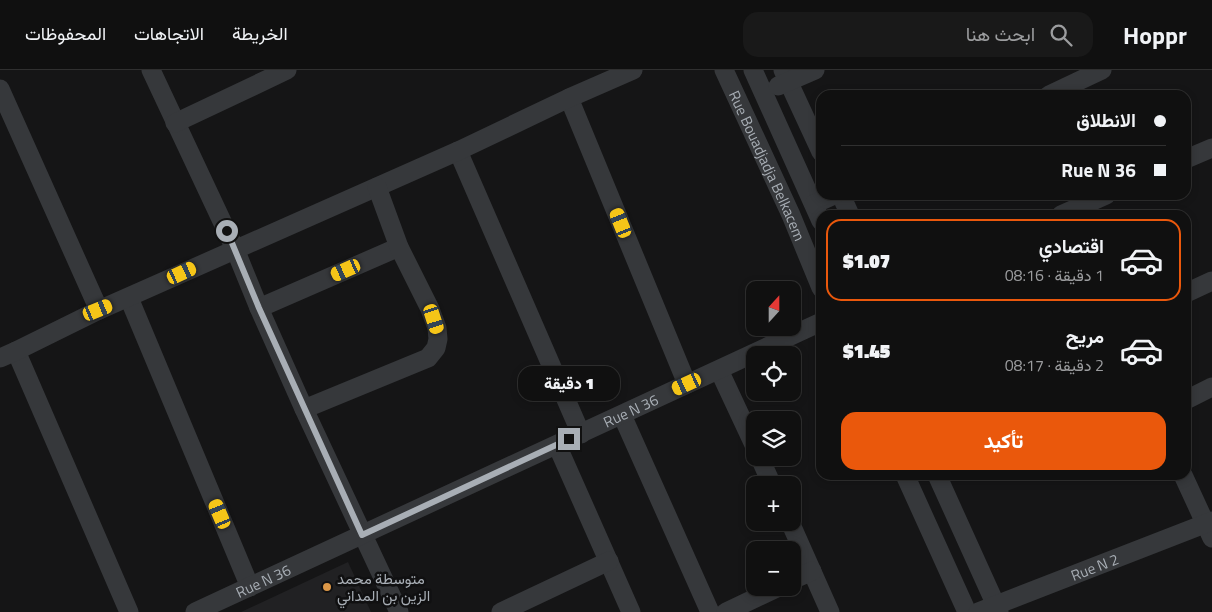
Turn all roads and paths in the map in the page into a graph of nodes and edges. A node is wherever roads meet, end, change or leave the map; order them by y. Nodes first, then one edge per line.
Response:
1 (151, 70) edge
2 (287, 70) edge
3 (633, 70) edge
4 (724, 70) edge
5 (753, 70) edge
6 (815, 70) edge
7 (1102, 70) edge
8 (786, 76) edge
9 (0, 89) edge
10 (1060, 90) edge
11 (763, 93) junction
12 (569, 98) junction
13 (175, 123) junction
14 (816, 141) edge
15 (1212, 148) edge
16 (458, 151) junction
17 (1191, 157) edge
18 (377, 187) junction
19 (830, 200) edge
20 (1095, 200) edge
21 (817, 210) edge
22 (821, 210) edge
23 (1073, 210) edge
24 (399, 247) junction
25 (235, 249) junction
26 (816, 276) edge
27 (1212, 281) edge
28 (1191, 291) edge
29 (129, 298) junction
30 (259, 308) junction
31 (98, 310) junction
32 (816, 324) edge
33 (8, 355) edge
34 (719, 370) junction
35 (687, 384) junction
36 (1212, 387) edge
37 (1191, 398) edge
38 (304, 409) junction
39 (622, 415) junction
40 (746, 428) edge
41 (580, 434) junction
42 (557, 445) junction
43 (906, 480) edge
44 (939, 480) edge
45 (1186, 480) edge
46 (1210, 527) edge
47 (794, 531) edge
48 (362, 535) junction
49 (608, 561) junction
50 (812, 571) junction
51 (801, 576) edge
52 (250, 587) junction
53 (760, 596) edge
54 (997, 608) edge
55 (129, 612) edge
56 (195, 612) edge
57 (399, 612) edge
58 (501, 612) edge
59 (631, 612) edge
60 (710, 612) edge
61 (726, 612) edge
62 (830, 612) edge
63 (966, 612) edge
64 (978, 612) edge

1 - 13 street
2 - 13 street
3 - 12 street
4 - 26 street, Rue Bouadjadja Belkacem
5 - 11 street, Rue Bouadjadja Belkacem
6 - 8 street
7 - 10 street
8 - 11 street
8 - 14 street
9 - 31 street
11 - 21 street, Rue Bouadjadja Belkacem
12 - 16 street
12 - 35 street
13 - 25 street
15 - 17 street
16 - 18 street
16 - 41 street
18 - 24 street
18 - 25 street
19 - 22 street
20 - 23 street
24 - 30 street
24 - 38 street
25 - 29 street
25 - 30 street
27 - 28 street
29 - 31 street
29 - 52 street
30 - 38 street
31 - 33 street
32 - 34 street, Rue N 36
33 - 55 street
34 - 35 street, Rue N 36
34 - 40 street
35 - 39 street, Rue N 36
36 - 37 street
38 - 48 street
39 - 41 street, Rue N 36
39 - 60 street
41 - 42 street, Rue N 36
42 - 48 street, Rue N 36
42 - 49 street
43 - 63 street
44 - 54 street
45 - 46 street
46 - 54 street, Rue N 2
47 - 50 street
48 - 52 street, Rue N 36
48 - 57 street
49 - 58 street
49 - 59 street
50 - 51 street
50 - 62 street
52 - 56 street, Rue N 36
53 - 61 street
54 - 64 street, Rue N 2

